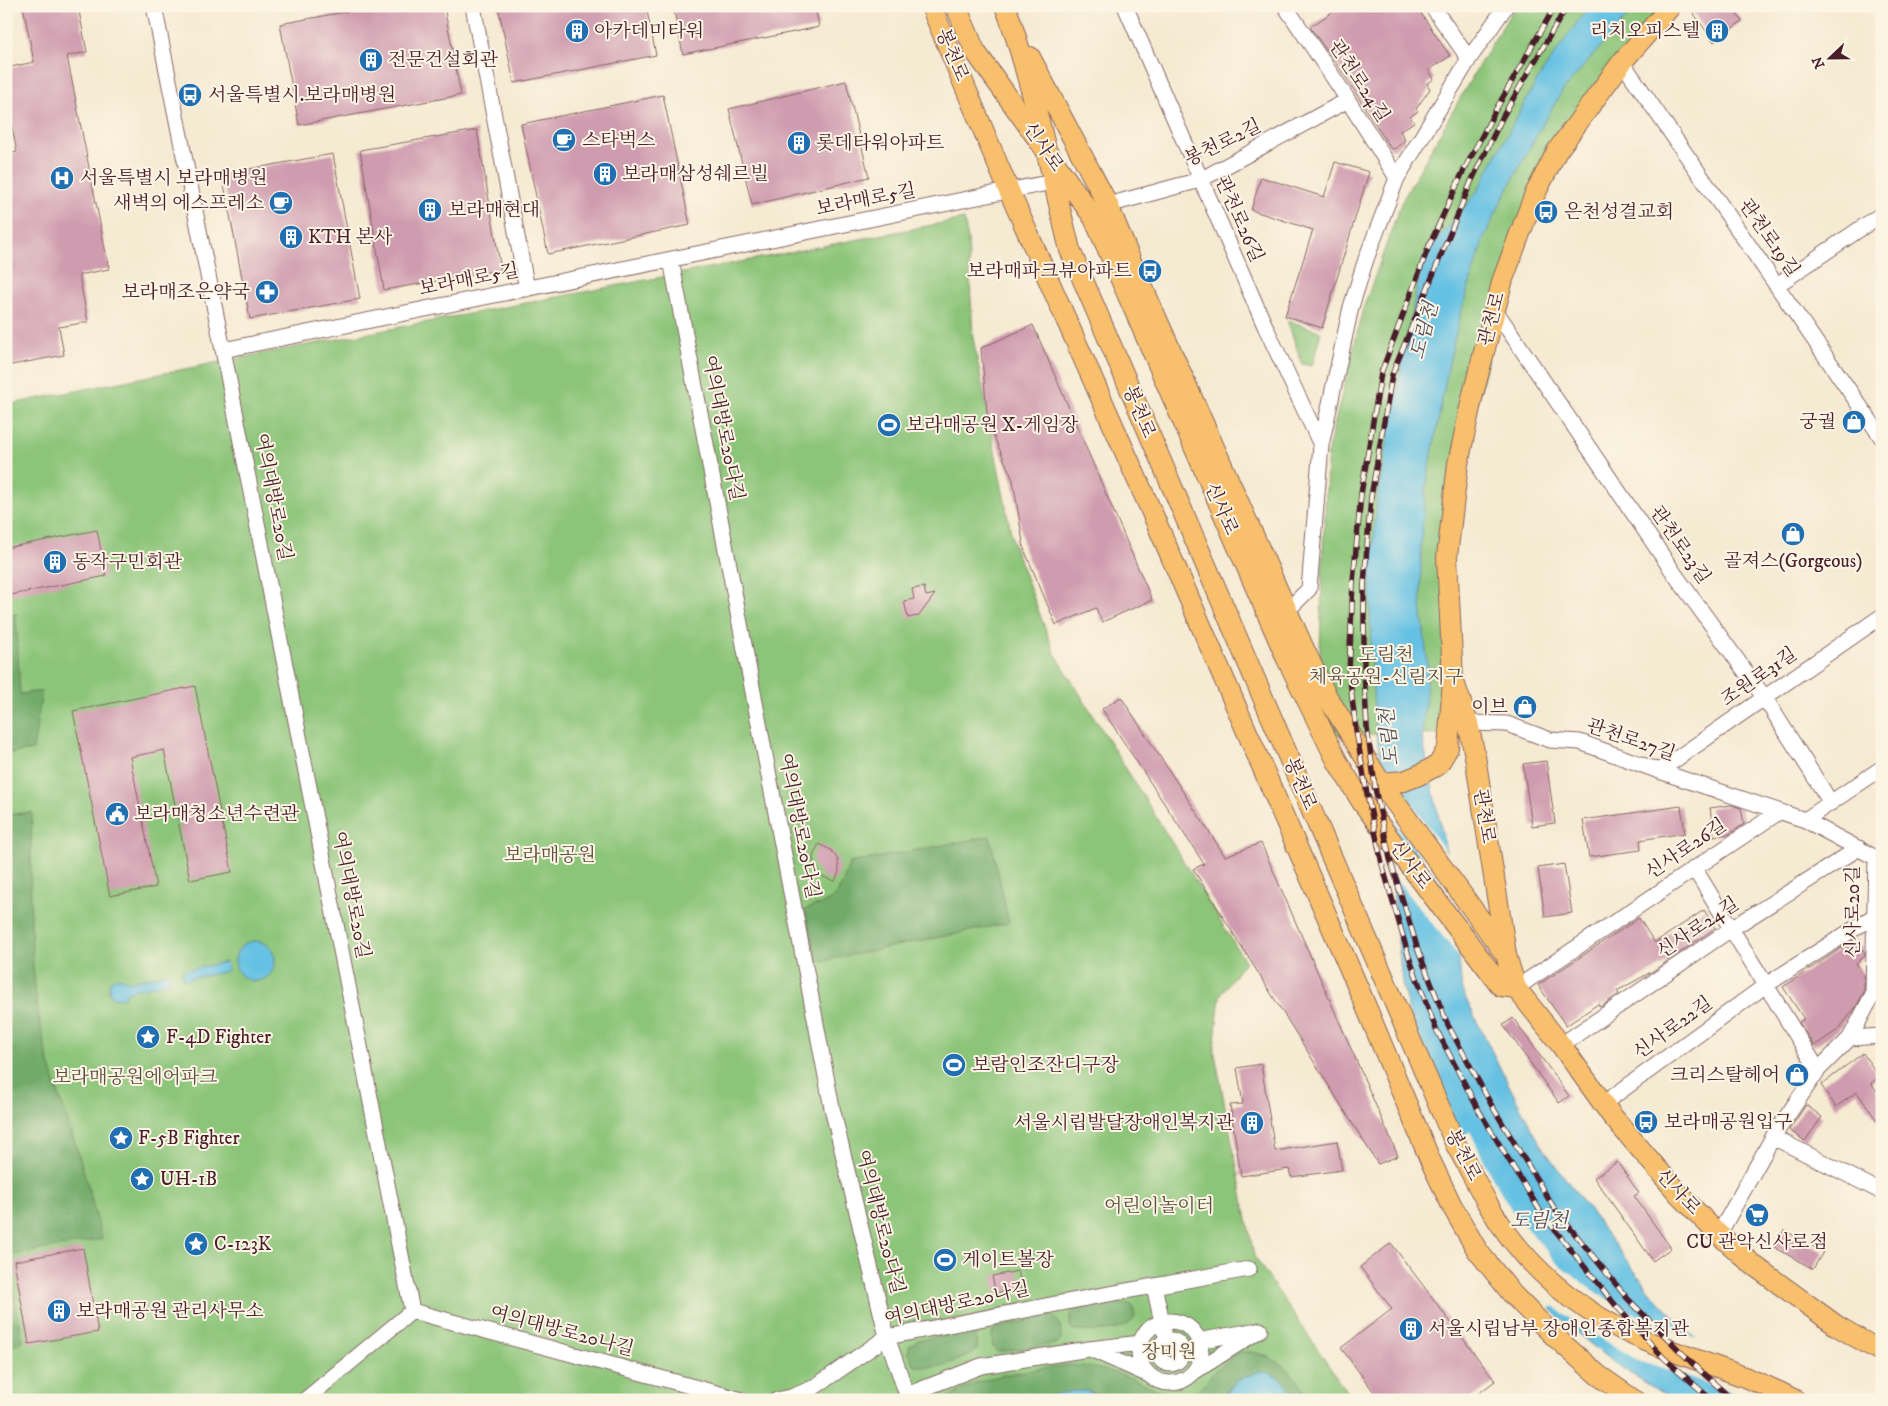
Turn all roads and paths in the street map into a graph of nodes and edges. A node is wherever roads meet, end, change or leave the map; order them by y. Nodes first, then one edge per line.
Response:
1 (154, 6) edge
2 (473, 6) edge
3 (930, 6) edge
4 (956, 6) edge
5 (1125, 6) edge
6 (1285, 6) edge
7 (1432, 6) edge
8 (1506, 6) edge
9 (1671, 6) edge
10 (1008, 14) edge
11 (1469, 59) junction
12 (1622, 62) junction
13 (1348, 100) junction
14 (1048, 154) junction
15 (1397, 178) junction
16 (1200, 180) junction
17 (1060, 181) junction
18 (1009, 191) junction
19 (1108, 205) junction
20 (1882, 214) edge
21 (670, 260) junction
22 (1777, 285) junction
23 (527, 289) junction
24 (1495, 310) junction
25 (223, 350) junction
26 (1882, 438) edge
27 (1321, 445) junction
28 (1288, 610) junction
29 (1882, 616) edge
30 (1296, 655) junction
31 (1453, 679) junction
32 (1764, 697) junction
33 (1468, 723) junction
34 (1882, 768) edge
35 (1659, 771) junction
36 (1381, 783) junction
37 (1831, 803) junction
38 (1779, 812) junction
39 (1805, 820) junction
40 (1859, 848) junction
41 (1694, 868) junction
42 (1878, 913) edge
43 (1731, 929) junction
44 (1506, 955) junction
45 (1766, 985) junction
46 (1509, 987) junction
47 (1882, 1036) edge
48 (1850, 1038) junction
49 (1561, 1045) junction
50 (1818, 1070) junction
51 (1603, 1104) junction
52 (1773, 1137) junction
53 (1882, 1192) edge
54 (1719, 1234) junction
55 (1249, 1269) dead end
56 (1154, 1286) junction
57 (412, 1311) junction
58 (1162, 1322) junction
59 (1184, 1325) junction
60 (887, 1337) junction
61 (1142, 1340) junction
62 (1199, 1343) junction
63 (1089, 1349) junction
64 (1170, 1352) junction
65 (1882, 1352) edge
66 (1140, 1359) junction
67 (1189, 1373) junction
68 (1153, 1377) junction
69 (706, 1395) edge
70 (906, 1398) edge
71 (305, 1400) edge
72 (742, 1400) edge
73 (777, 1400) edge
74 (1634, 1400) edge
75 (1795, 1400) edge

1 - 25 street
2 - 23 street
3 - 18 main road, 봉천로
4 - 14 main road, 신사로
5 - 16 street, 관천로26길
6 - 13 street, 관천로24길
7 - 11 street
8 - 11 street
9 - 12 main road, 관천로
10 - 14 main road, 봉천로
10 - 19 main road, 신사로
11 - 15 street
12 - 22 street, 관천로19길
12 - 24 main road, 관천로
13 - 15 street, 관천로24길
13 - 16 street, 봉천로2길
14 - 17 main road, 봉천로
15 - 27 street
16 - 19 street, 봉천로2길
16 - 27 street, 관천로26길
17 - 18 street, 보라매로5길
17 - 30 main road, 신사로
17 - 75 main road, 봉천로
18 - 21 street, 보라매로5길
18 - 74 main road, 봉천로
19 - 28 main road, 신사로
20 - 22 street
21 - 23 street, 보라매로5길
21 - 60 street, 여의대방로20다길
22 - 26 street, 관천로19길
23 - 25 street, 보라매로5길
24 - 31 main road, 관천로
24 - 32 street, 관천로23길
25 - 57 street, 여의대방로20길
27 - 28 street
28 - 30 main road, 신사로
29 - 32 street, 조원로31길
30 - 36 main road, 신사로
30 - 46 main road, 신사로
31 - 33 main road, 관천로
31 - 36 main road, 관천로
32 - 35 street, 조원로31길
32 - 37 street, 관천로23길
33 - 35 street, 관천로27길
33 - 44 main road, 관천로
34 - 37 street
35 - 38 street, 관천로27길
36 - 44 main road, 신사로
37 - 39 street
38 - 39 street
38 - 41 street, 신사로26길
39 - 40 street, 신사로20길
40 - 42 street, 신사로20길
40 - 43 street, 신사로24길
41 - 43 street
41 - 46 street, 신사로26길
42 - 45 street, 신사로22길
42 - 48 street, 신사로20길
43 - 45 street
43 - 49 street, 신사로24길
44 - 46 main road, 신사로
45 - 50 street
45 - 51 street, 신사로22길
46 - 49 main road, 신사로
47 - 48 street
48 - 50 street, 신사로20길
49 - 51 main road, 신사로
50 - 52 street, 신사로20길
51 - 54 main road, 신사로
52 - 53 street
52 - 54 street, 신사로20길
54 - 65 main road, 신사로
55 - 56 street, 여의대방로20나길
56 - 58 street
56 - 60 street, 여의대방로20나길
57 - 69 street, 여의대방로20나길
57 - 71 street
58 - 59 street
58 - 61 street
58 - 64 street
59 - 62 street
59 - 64 street
60 - 70 street, 여의대방로20다길
60 - 73 street, 여의대방로20나길
61 - 63 street
61 - 64 street
61 - 66 street
62 - 64 street
62 - 67 street
62 - 67 street
63 - 68 street
63 - 70 street
64 - 66 street
64 - 67 street
64 - 67 street
64 - 68 street
66 - 68 street
67 - 68 street
69 - 72 street, 여의대방로20나길

